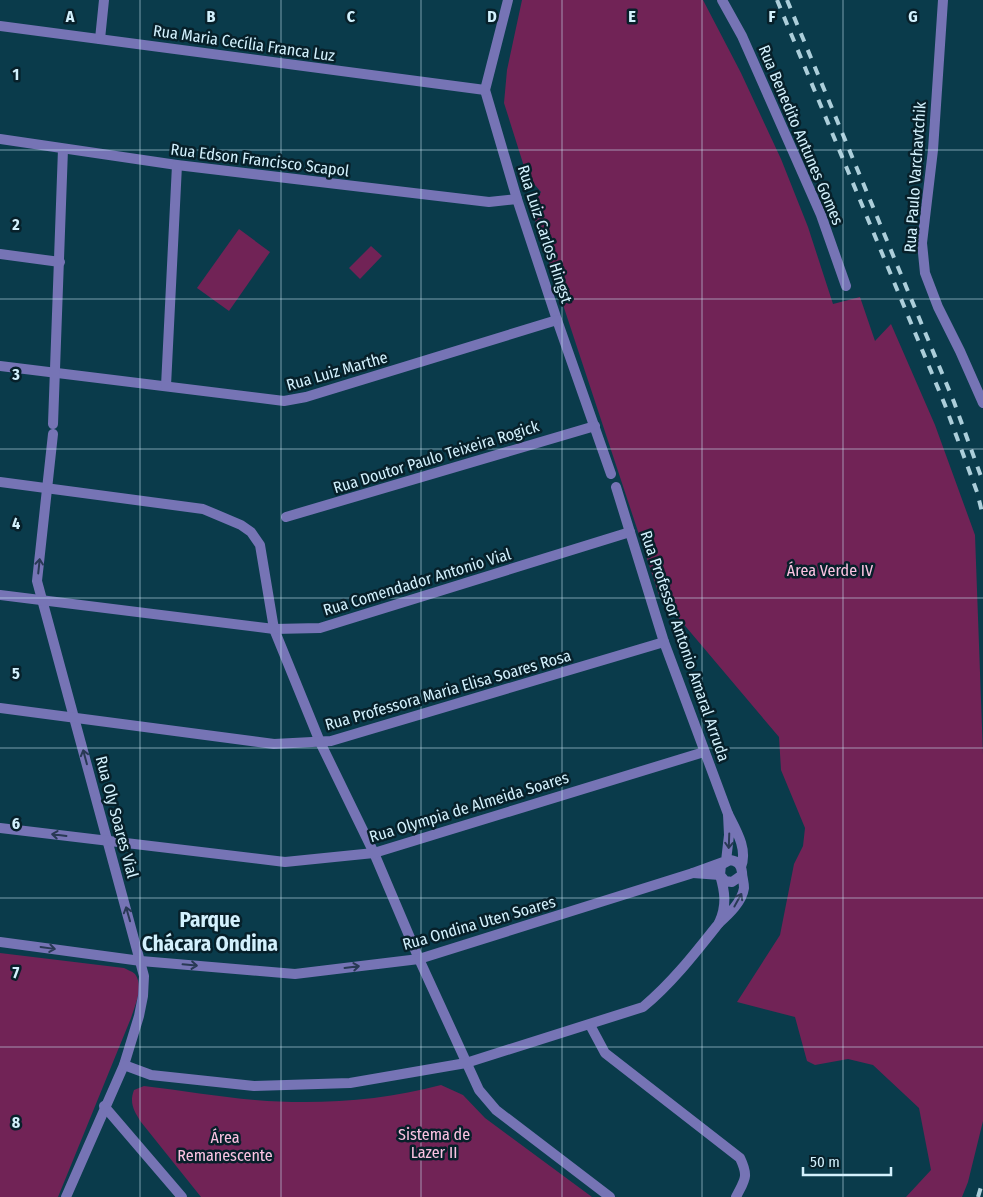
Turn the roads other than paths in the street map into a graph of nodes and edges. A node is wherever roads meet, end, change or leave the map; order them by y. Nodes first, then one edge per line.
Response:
1 (104, 0) edge
2 (508, 0) edge
3 (722, 0) edge
4 (943, 0) edge
5 (0, 26) edge
6 (100, 39) junction
7 (485, 90) junction
8 (0, 140) edge
9 (63, 149) junction
10 (177, 165) junction
11 (517, 199) junction
12 (0, 254) edge
13 (60, 262) junction
14 (846, 286) dead end
15 (557, 320) junction
16 (0, 366) edge
17 (56, 374) junction
18 (166, 386) junction
19 (983, 403) edge
20 (594, 426) junction
21 (611, 474) dead end
22 (0, 482) edge
23 (616, 487) dead end
24 (46, 488) junction
25 (286, 517) dead end
26 (630, 532) junction
27 (0, 595) edge
28 (42, 600) junction
29 (274, 630) junction
30 (664, 642) junction
31 (0, 708) edge
32 (75, 717) junction
33 (320, 742) junction
34 (704, 752) junction
35 (728, 814) junction
36 (0, 828) edge
37 (107, 841) junction
38 (374, 853) junction
39 (726, 860) junction
40 (741, 871) junction
41 (693, 873) junction
42 (720, 875) junction
43 (719, 923) junction
44 (0, 942) edge
45 (419, 959) junction
46 (141, 961) junction
47 (590, 1025) junction
48 (466, 1064) junction
49 (124, 1065) junction
50 (104, 1106) junction
51 (66, 1197) edge
52 (182, 1197) edge
53 (610, 1197) edge
54 (736, 1197) edge

1 - 6 street
2 - 7 street
3 - 14 street, Rua Benedito Antunes Gomes
4 - 19 street, Rua Paulo Varchavtchik
5 - 6 street, Rua Maria Cecília Franca Luz
6 - 7 street, Rua Maria Cecília Franca Luz
7 - 11 street, Rua Luiz Carlos Hingst
8 - 9 street, Rua Edson Francisco Scapol
9 - 10 street, Rua Edson Francisco Scapol
9 - 13 street, Rua Oly Soares Vial
10 - 11 street, Rua Edson Francisco Scapol
10 - 18 street
11 - 15 street, Rua Luiz Carlos Hingst
12 - 13 street
13 - 17 street, Rua Oly Soares Vial
15 - 18 street, Rua Luiz Marthe
15 - 20 street, Rua Luiz Carlos Hingst
16 - 17 street, Rua Luiz Marthe
17 - 18 street, Rua Luiz Marthe
17 - 24 street, Rua Oly Soares Vial
20 - 21 street, Rua Luiz Carlos Hingst
20 - 25 street, Rua Doutor Paulo Teixeira Rogick
22 - 24 street
23 - 26 street, Rua Professor Antonio Amaral Arruda
28 -> 24 street, Rua Oly Soares Vial
24 - 29 street
26 - 29 street, Rua Comendador Antonio Vial
26 - 30 street, Rua Professor Antonio Amaral Arruda
27 - 28 street, Rua Comendador Antonio Vial
28 - 29 street, Rua Comendador Antonio Vial
28 - 32 street, Rua Oly Soares Vial
29 - 33 street
30 - 33 street, Rua Professora Maria Elisa Soares Rosa
30 - 34 street, Rua Professor Antonio Amaral Arruda
31 - 32 street, Rua Professora Maria Elisa Soares Rosa
32 - 33 street, Rua Professora Maria Elisa Soares Rosa
37 -> 32 street, Rua Oly Soares Vial
33 - 38 street
34 - 35 street, Rua Professor Antonio Amaral Arruda
34 - 38 street, Rua Olympia de Almeida Soares
35 -> 39 street
35 - 40 street, Rua Professor Antonio Amaral Arruda
37 -> 36 street, Rua Olympia de Almeida Soares
37 - 38 street, Rua Olympia de Almeida Soares
46 -> 37 street, Rua Oly Soares Vial
38 - 45 street
39 - 40 street
39 - 41 street, Rua Ondina Uten Soares
39 - 42 street
40 - 42 street
43 -> 40 street, Rua Professor Antonio Amaral Arruda
41 - 42 street
41 - 45 street, Rua Ondina Uten Soares
42 - 43 street
43 - 47 street
44 -> 46 street, Rua Ondina Uten Soares
46 -> 45 street, Rua Ondina Uten Soares
45 - 48 street
46 - 49 street, Rua Oly Soares Vial
47 - 48 street
47 - 54 street
48 - 49 street
48 - 53 street
49 - 50 street, Rua Oly Soares Vial
50 - 51 street, Rua Oly Soares Vial
50 - 52 street

